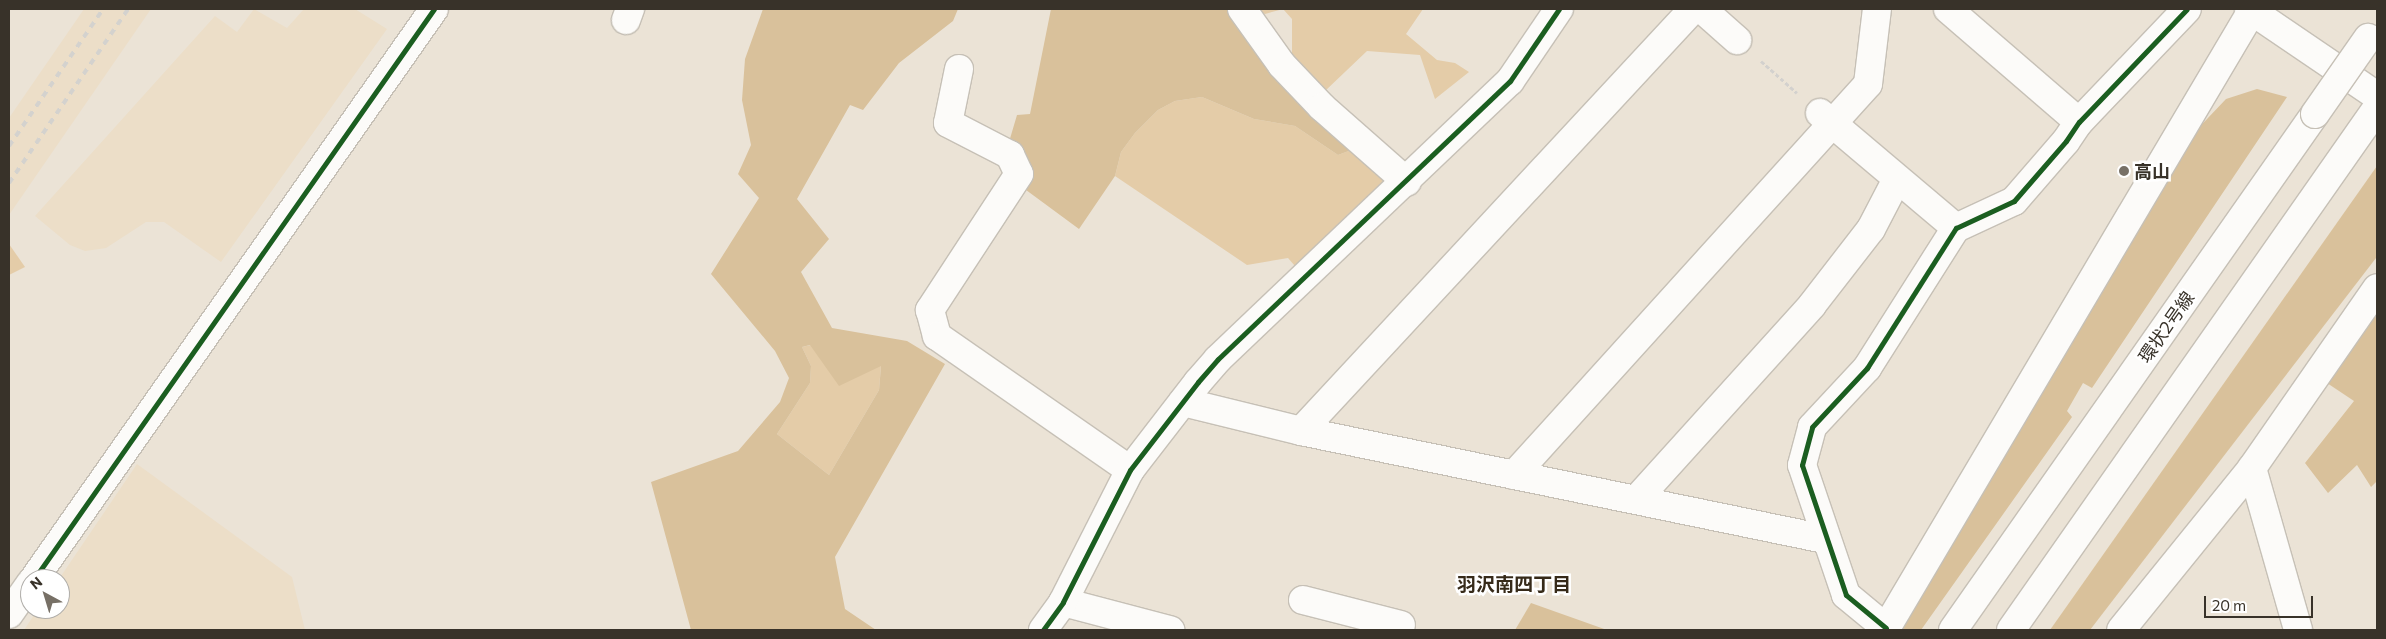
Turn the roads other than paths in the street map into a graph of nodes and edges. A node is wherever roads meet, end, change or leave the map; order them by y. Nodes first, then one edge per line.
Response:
1 (434, 9) edge
2 (1242, 9) edge
3 (1559, 9) edge
4 (1693, 9) edge
5 (1702, 9) edge
6 (1877, 9) edge
7 (1948, 9) edge
8 (2187, 9) edge
9 (2251, 9) edge
10 (2373, 31) edge
11 (1737, 40) road end
12 (959, 69) dead end
13 (2377, 96) edge
14 (2377, 108) edge
15 (1827, 118) junction
16 (2079, 122) junction
17 (1897, 179) junction
18 (1407, 182) junction
19 (1956, 228) junction
20 (2377, 288) edge
21 (1183, 402) junction
22 (1301, 431) junction
23 (2252, 468) junction
24 (1130, 470) junction
25 (1514, 475) junction
26 (1637, 499) junction
27 (1825, 539) junction
28 (41, 569) edge
29 (20, 598) edge
30 (1304, 600) dead end
31 (1063, 602) junction
32 (9, 614) edge
33 (1355, 623) edge
34 (1401, 625) dead end
35 (1886, 629) edge
36 (1043, 630) edge
37 (1170, 630) edge
38 (1953, 630) edge
39 (2011, 630) edge
40 (2120, 630) edge
41 (2298, 630) edge

1 - 28 street
2 - 18 street
3 - 18 street
4 - 22 street
5 - 11 street
6 - 15 street
7 - 16 street
8 - 16 street
9 - 13 street
9 - 35 street
10 - 38 street, 環状2号線, bridge
12 - 24 street
14 - 39 street
15 - 17 street
15 - 25 street
16 - 19 street
17 - 19 street
17 - 26 street
18 - 21 street
19 - 27 street
20 - 23 street
21 - 22 street
21 - 24 street
22 - 25 street
23 - 40 street
23 - 41 street
24 - 31 street
25 - 26 street
26 - 27 street
27 - 35 street
29 - 32 street
30 - 33 street
31 - 36 street
31 - 37 street
33 - 34 street

